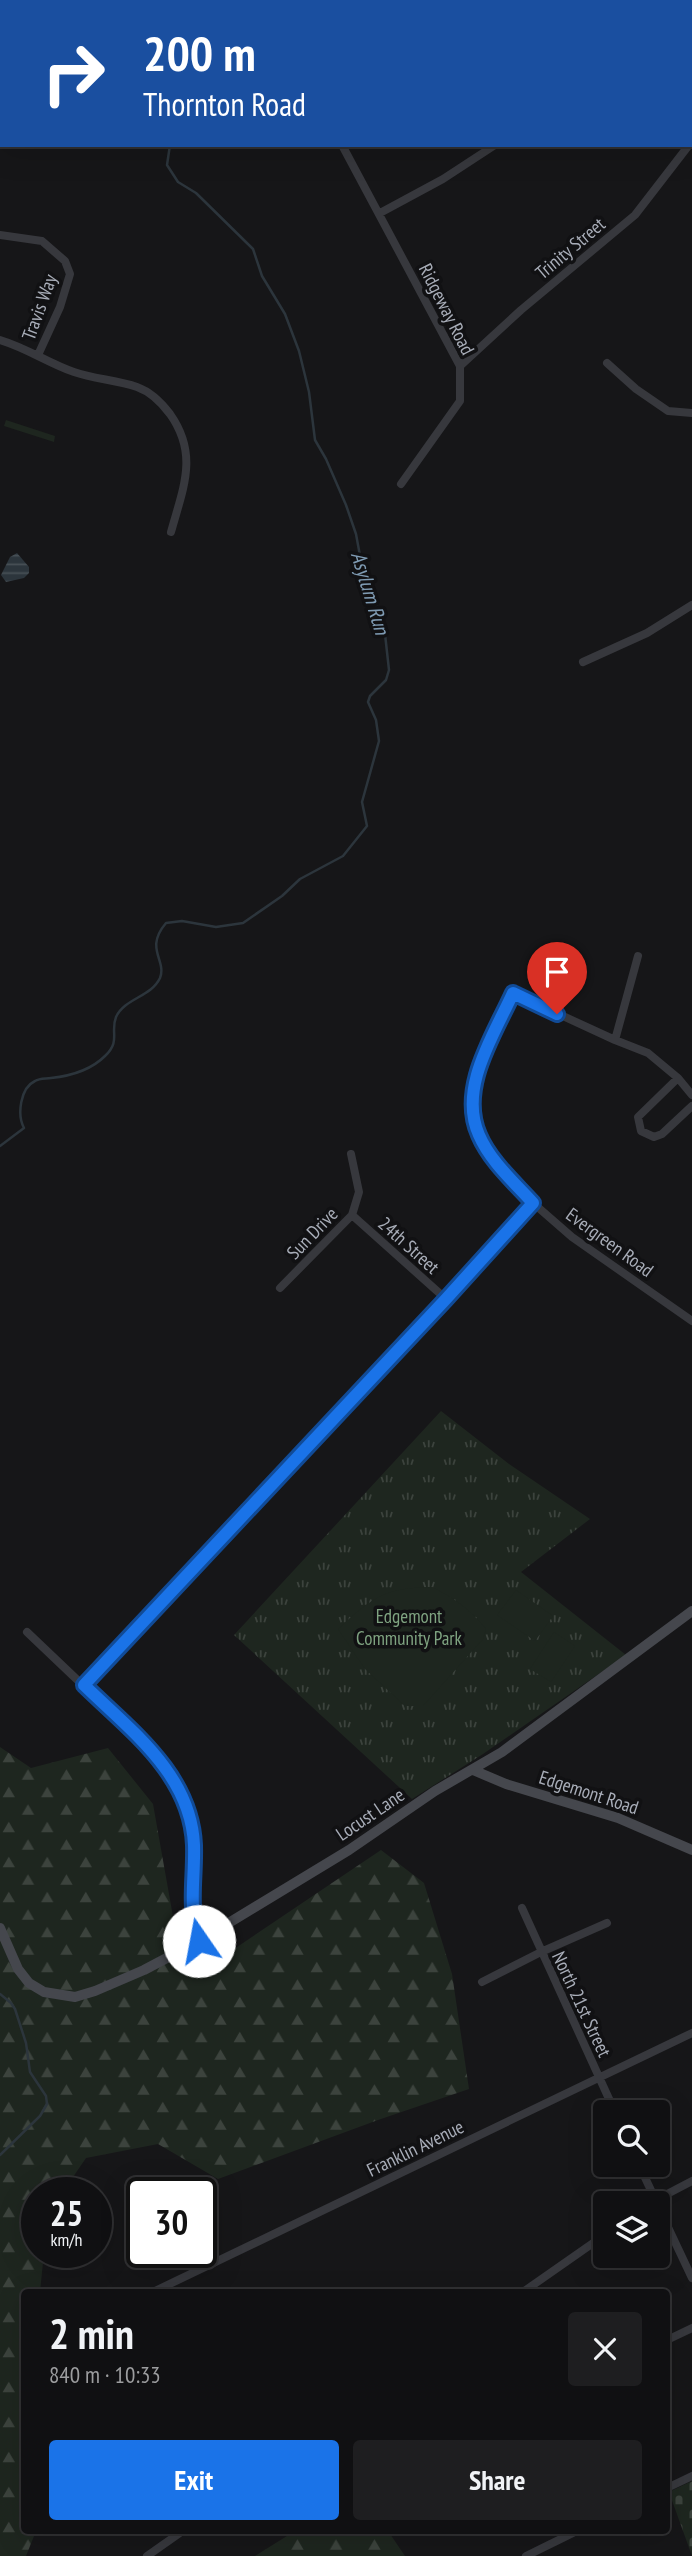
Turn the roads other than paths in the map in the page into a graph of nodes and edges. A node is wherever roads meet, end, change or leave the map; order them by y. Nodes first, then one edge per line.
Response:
1 (343, 147) edge
2 (492, 147) edge
3 (688, 147) edge
4 (380, 214) junction
5 (0, 235) edge
6 (0, 341) edge
7 (38, 355) junction
8 (607, 363) dead end
9 (460, 366) junction
10 (692, 413) edge
11 (401, 484) dead end
12 (171, 532) dead end
13 (692, 605) edge
14 (583, 662) dead end
15 (638, 956) dead end
16 (615, 1040) junction
17 (678, 1078) junction
18 (692, 1095) edge
19 (692, 1106) edge
20 (351, 1154) dead end
21 (533, 1203) junction
22 (352, 1215) junction
23 (280, 1288) dead end
24 (446, 1299) junction
25 (692, 1321) edge
26 (692, 1611) edge
27 (27, 1632) dead end
28 (84, 1685) junction
29 (473, 1770) junction
30 (692, 1850) edge
31 (522, 1908) dead end
32 (607, 1923) dead end
33 (0, 1928) edge
34 (199, 1941) junction
35 (541, 1952) junction
36 (482, 1982) dead end
37 (692, 2033) edge
38 (599, 2077) junction
39 (610, 2100) edge
40 (692, 2181) edge
41 (670, 2194) edge
42 (670, 2233) edge
43 (593, 2244) edge
44 (692, 2278) edge
45 (159, 2289) edge
46 (527, 2289) edge
47 (692, 2328) edge
48 (670, 2339) edge
49 (692, 2476) edge
50 (670, 2487) edge
51 (178, 2534) edge
52 (571, 2534) edge
53 (147, 2556) edge
54 (526, 2556) edge

1 - 4 street, Ridgeway Road
2 - 4 street
3 - 9 street, Trinity Street
4 - 9 street, Ridgeway Road
5 - 7 street, Travis Way
6 - 7 street
7 - 12 street
8 - 10 street
9 - 11 street, Ridgeway Road
13 - 14 street
15 - 16 street
16 - 17 street
16 - 21 street, Evergreen Road
17 - 18 street
17 - 19 street
20 - 22 street, Sun Drive
21 - 24 street
21 - 25 street, Evergreen Road
22 - 23 street, Sun Drive
22 - 24 street, 24th Street
24 - 28 street
26 - 29 street, Locust Lane
27 - 28 street
28 - 34 street
29 - 30 street, Edgemont Road
29 - 34 street, Locust Lane
31 - 35 street, North 21st Street
32 - 35 street
33 - 34 street, Locust Lane
35 - 36 street
35 - 38 street, North 21st Street
37 - 38 street, Franklin Avenue
38 - 39 street, North 21st Street
38 - 45 street, Franklin Avenue
40 - 41 street
42 - 44 street
43 - 46 street
47 - 48 street
49 - 50 street
51 - 53 street
52 - 54 street

